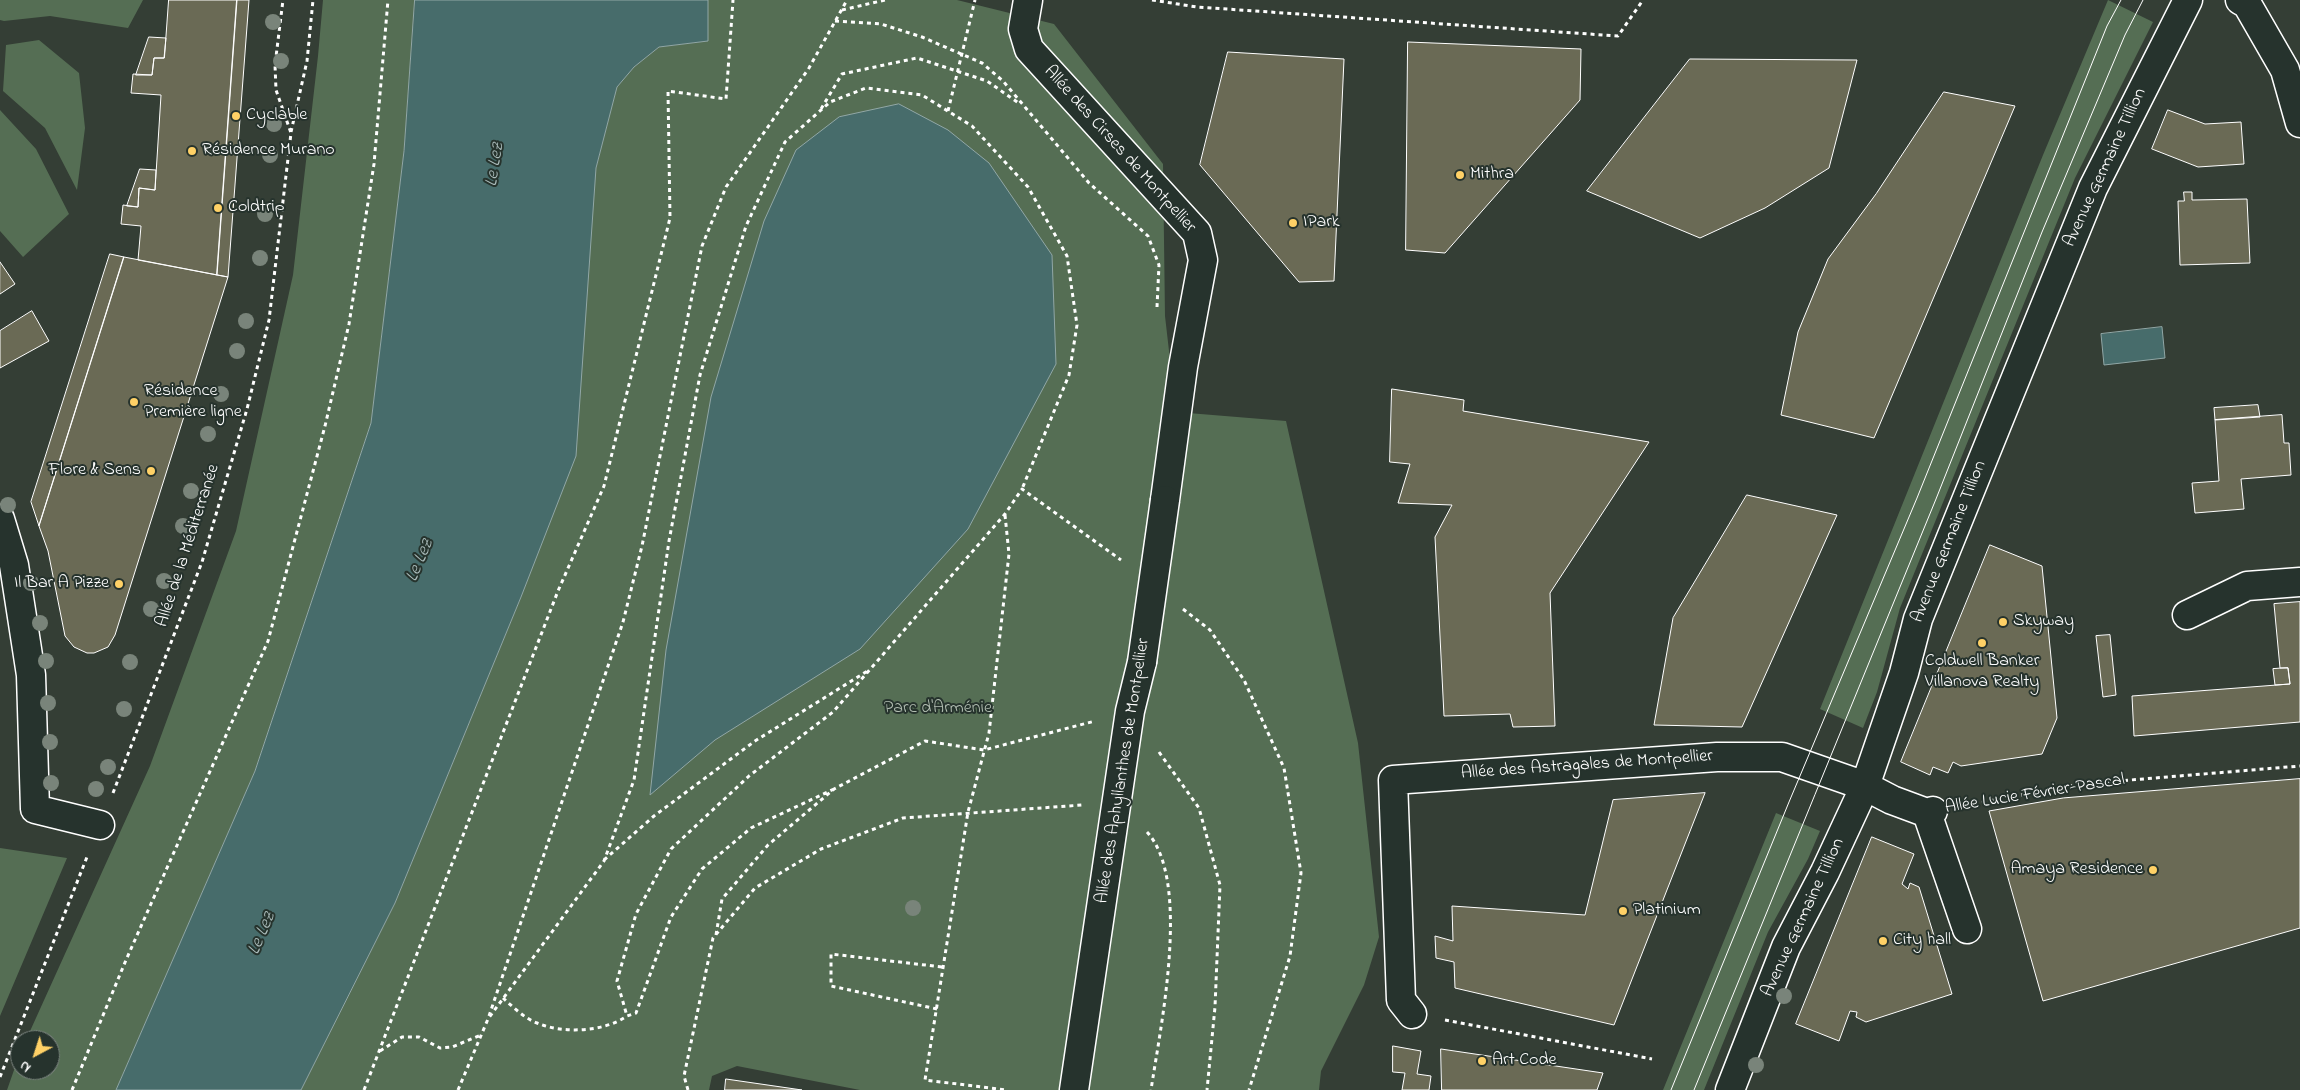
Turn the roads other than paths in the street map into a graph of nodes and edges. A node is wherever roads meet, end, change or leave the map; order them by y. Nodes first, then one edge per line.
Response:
1 (1028, 0) edge
2 (2188, 0) edge
3 (2240, 0) edge
4 (2292, 67) edge
5 (2300, 123) edge
6 (1172, 452) joint
7 (0, 520) edge
8 (2300, 582) edge
9 (2188, 615) dead end
10 (1865, 786) junction
11 (100, 825) road end
12 (1967, 929) dead end
13 (1412, 1014) road end
14 (1074, 1090) edge
15 (1730, 1090) edge

1 - 6 street, Allée des Cirses de Montpellier
2 - 10 street, Avenue Germaine Tillion
3 - 4 street
4 - 5 street
6 - 14 street, Allée des Aphyllanthes de Montpellier, bridge
7 - 11 street
8 - 9 street
10 - 12 street, Allée Lucie Février-Pascal
10 - 13 street, Allée des Astragales de Montpellier
10 - 15 street, Avenue Germaine Tillion

